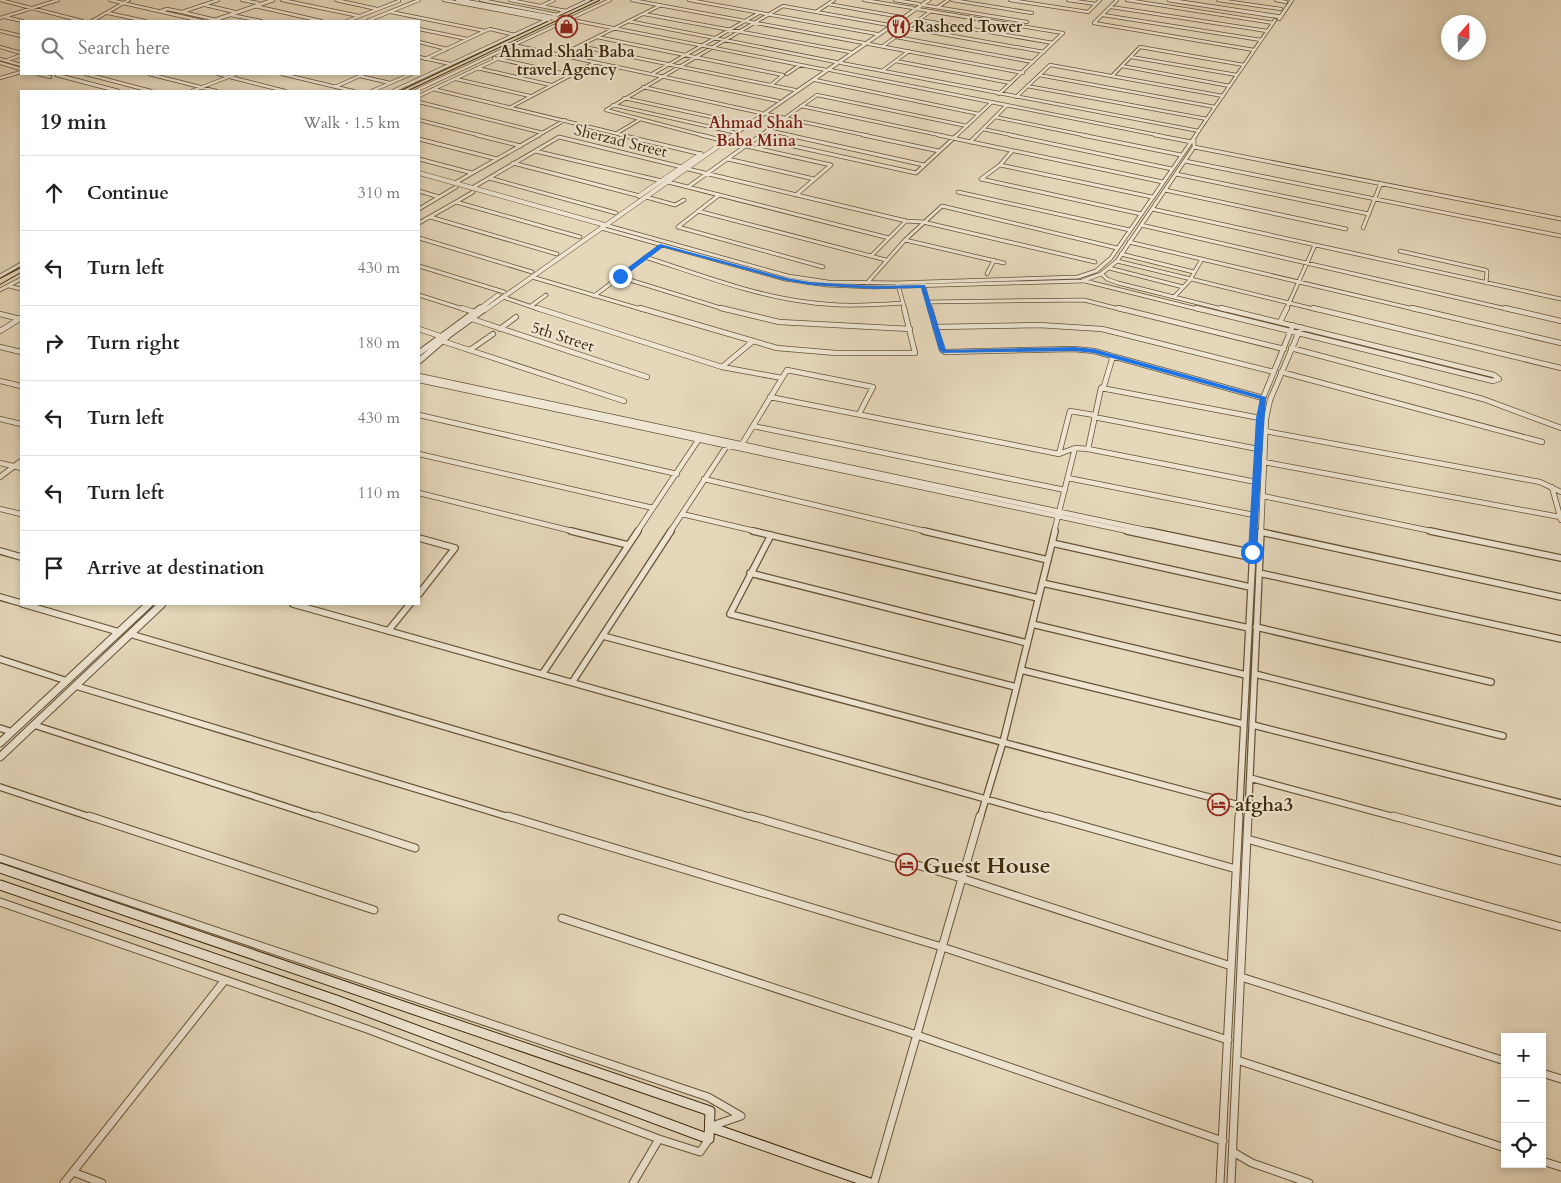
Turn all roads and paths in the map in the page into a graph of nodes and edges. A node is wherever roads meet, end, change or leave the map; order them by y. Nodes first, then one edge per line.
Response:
1 (0, 0) edge
2 (56, 0) edge
3 (110, 0) edge
4 (128, 0) edge
5 (218, 0) edge
6 (242, 0) edge
7 (267, 0) edge
8 (273, 0) edge
9 (282, 0) edge
10 (336, 0) edge
11 (396, 0) edge
12 (420, 0) edge
13 (444, 0) edge
14 (458, 0) edge
15 (469, 0) edge
16 (481, 0) edge
17 (510, 0) edge
18 (546, 0) edge
19 (589, 0) edge
20 (596, 0) edge
21 (601, 0) edge
22 (610, 0) edge
23 (632, 0) edge
24 (689, 0) edge
25 (834, 0) edge
26 (864, 0) edge
27 (895, 0) edge
28 (930, 0) edge
29 (948, 0) edge
30 (952, 0) edge
31 (1010, 0) edge
32 (1068, 0) edge
33 (1100, 0) edge
34 (1117, 0) edge
35 (1127, 0) edge
36 (1169, 0) edge
37 (1180, 0) edge
38 (1185, 0) edge
39 (1218, 0) edge
40 (1276, 0) edge
41 (1292, 0) edge
42 (553, 1) edge
43 (1287, 1) edge
44 (123, 3) junction
45 (258, 3) junction
46 (922, 3) edge
47 (828, 4) junction
48 (1096, 4) junction
49 (204, 5) junction
50 (661, 5) junction
51 (255, 6) junction
52 (540, 6) junction
53 (938, 7) junction
54 (1111, 7) junction
55 (32, 8) junction
56 (378, 9) junction
57 (915, 9) junction
58 (1281, 9) junction
59 (534, 10) junction
60 (159, 11) junction
61 (566, 11) junction
62 (931, 11) junction
63 (107, 12) junction
64 (182, 12) junction
65 (235, 12) junction
66 (391, 12) junction
67 (816, 12) junction
68 (760, 13) junction
69 (1032, 13) dead end
70 (644, 14) junction
71 (768, 14) junction
72 (231, 15) junction
73 (1103, 15) junction
74 (359, 16) junction
75 (1281, 16) junction
76 (0, 17) edge
77 (4, 17) junction
78 (901, 17) junction
79 (307, 18) junction
80 (558, 18) junction
81 (1275, 18) junction
82 (372, 19) joint
83 (77, 20) edge
84 (94, 20) edge
85 (141, 20) edge
86 (198, 20) edge
87 (214, 20) edge
88 (256, 20) edge
89 (302, 20) edge
90 (316, 20) edge
91 (349, 20) edge
92 (376, 20) edge
93 (920, 20) junction
94 (20, 21) edge
95 (745, 21) junction
96 (628, 22) junction
97 (1027, 22) dead end
98 (754, 23) junction
99 (889, 25) junction
100 (615, 28) junction
101 (908, 28) junction
102 (420, 29) edge
103 (730, 30) junction
104 (0, 31) edge
105 (485, 31) junction
106 (739, 31) junction
107 (1267, 31) junction
108 (877, 34) junction
109 (516, 35) junction
110 (20, 36) edge
111 (597, 37) junction
112 (896, 37) junction
113 (467, 39) junction
114 (714, 39) junction
115 (724, 40) junction
116 (1261, 40) junction
117 (420, 42) edge
118 (866, 43) junction
119 (1054, 43) junction
120 (510, 45) junction
121 (703, 45) junction
122 (578, 46) junction
123 (883, 46) junction
124 (0, 47) edge
125 (713, 47) junction
126 (447, 48) junction
127 (1254, 50) junction
128 (496, 51) junction
129 (909, 51) junction
130 (850, 52) junction
131 (1044, 52) junction
132 (20, 54) edge
133 (20, 54) edge
134 (561, 55) junction
135 (685, 55) junction
136 (488, 56) junction
137 (420, 57) edge
138 (695, 57) junction
139 (1131, 57) junction
140 (425, 58) junction
141 (497, 58) junction
142 (0, 59) edge
143 (20, 60) edge
144 (6, 61) junction
145 (896, 61) junction
146 (594, 62) junction
147 (1033, 62) junction
148 (0, 63) edge
149 (15, 63) junction
150 (838, 63) junction
151 (451, 64) junction
152 (1244, 64) junction
153 (20, 65) edge
154 (668, 65) junction
155 (800, 65) junction
156 (1122, 66) junction
157 (678, 67) junction
158 (477, 68) junction
159 (828, 70) junction
160 (20, 71) edge
161 (20, 71) edge
162 (882, 71) junction
163 (1023, 73) junction
164 (651, 74) junction
165 (787, 74) dead end
166 (56, 75) edge
167 (90, 75) edge
168 (153, 75) edge
169 (224, 75) edge
170 (232, 75) edge
171 (286, 75) edge
172 (409, 75) edge
173 (420, 75) edge
174 (572, 75) junction
175 (1039, 75) junction
176 (1237, 75) junction
177 (229, 76) junction
178 (359, 76) joint
179 (425, 76) junction
180 (1112, 76) junction
181 (661, 77) junction
182 (0, 78) edge
183 (455, 79) junction
184 (815, 80) junction
185 (390, 83) junction
186 (1011, 83) junction
187 (771, 85) junction
188 (552, 86) junction
189 (1027, 86) junction
190 (1230, 86) junction
191 (201, 87) junction
192 (335, 87) junction
193 (643, 87) junction
194 (433, 89) junction
195 (100, 90) edge
196 (114, 90) edge
197 (147, 90) edge
198 (194, 90) edge
199 (212, 90) edge
200 (282, 90) edge
201 (348, 90) edge
202 (374, 90) edge
203 (395, 90) edge
204 (405, 90) edge
205 (410, 90) edge
206 (417, 90) edge
207 (795, 90) junction
208 (1000, 94) junction
209 (420, 96) edge
210 (1223, 96) junction
211 (531, 97) junction
212 (1016, 97) junction
213 (624, 98) junction
214 (420, 102) edge
215 (992, 102) junction
216 (777, 103) junction
217 (612, 105) junction
218 (1007, 105) junction
219 (801, 106) junction
220 (1215, 107) junction
221 (511, 108) junction
222 (761, 113) junction
223 (766, 114) junction
224 (980, 114) junction
225 (995, 117) junction
226 (784, 118) junction
227 (1207, 119) junction
228 (420, 120) edge
229 (565, 120) junction
230 (639, 120) junction
231 (744, 124) junction
232 (967, 126) junction
233 (982, 129) junction
234 (767, 130) junction
235 (1199, 131) junction
236 (732, 132) junction
237 (543, 133) junction
238 (617, 133) junction
239 (757, 138) junction
240 (420, 139) edge
241 (952, 139) junction
242 (721, 140) junction
243 (970, 142) junction
244 (1193, 142) junction
245 (521, 146) junction
246 (746, 146) junction
247 (536, 150) junction
248 (1012, 150) junction
249 (939, 151) junction
250 (701, 154) junction
251 (1182, 155) junction
252 (420, 159) edge
253 (497, 159) junction
254 (728, 159) junction
255 (1185, 160) junction
256 (513, 164) junction
257 (924, 165) junction
258 (1000, 165) junction
259 (682, 167) junction
260 (688, 169) junction
261 (1172, 169) junction
262 (472, 173) junction
263 (708, 173) junction
264 (1176, 174) junction
265 (420, 175) edge
266 (489, 178) junction
267 (814, 179) junction
268 (662, 181) junction
269 (668, 182) junction
270 (1163, 182) junction
271 (1380, 183) junction
272 (455, 185) junction
273 (688, 187) junction
274 (472, 190) junction
275 (1165, 190) junction
276 (420, 191) edge
277 (958, 192) dead end
278 (796, 194) junction
279 (719, 195) junction
280 (640, 196) junction
281 (439, 197) junction
282 (646, 197) junction
283 (1152, 197) junction
284 (1375, 199) junction
285 (684, 200) dead end
286 (456, 202) junction
287 (420, 208) edge
288 (1152, 209) junction
289 (698, 211) junction
290 (616, 213) junction
291 (1141, 214) junction
292 (1369, 214) junction
293 (430, 217) junction
294 (1561, 219) edge
295 (906, 221) junction
296 (420, 222) edge
297 (923, 222) junction
298 (1141, 225) junction
299 (600, 226) junction
300 (1363, 228) dead end
301 (1346, 229) dead end
302 (1130, 230) junction
303 (1561, 236) edge
304 (580, 237) junction
305 (420, 238) edge
306 (889, 238) junction
307 (905, 240) junction
308 (1129, 242) junction
309 (662, 245) junction
310 (1315, 245) junction
311 (1117, 248) junction
312 (1400, 252) dead end
313 (557, 254) junction
314 (1121, 254) junction
315 (871, 256) junction
316 (645, 257) junction
317 (1202, 259) junction
318 (886, 260) junction
319 (994, 260) junction
320 (1117, 261) junction
321 (1095, 262) dead end
322 (1004, 263) dead end
323 (1308, 264) junction
324 (20, 265) edge
325 (420, 266) edge
326 (1104, 267) junction
327 (823, 268) dead end
328 (1111, 269) junction
329 (20, 271) edge
330 (1194, 272) junction
331 (20, 274) edge
332 (532, 274) junction
333 (987, 274) dead end
334 (1102, 274) junction
335 (0, 276) edge
336 (620, 276) junction
337 (20, 280) edge
338 (1190, 280) junction
339 (1082, 281) junction
340 (867, 282) junction
341 (1300, 282) junction
342 (1486, 283) junction
343 (0, 284) edge
344 (923, 284) junction
345 (898, 285) junction
346 (8, 286) junction
347 (1183, 287) junction
348 (20, 289) edge
349 (0, 290) edge
350 (420, 294) edge
351 (504, 294) junction
352 (546, 295) dead end
353 (594, 296) junction
354 (1174, 297) junction
355 (1561, 299) edge
356 (928, 302) junction
357 (903, 303) junction
358 (1290, 304) junction
359 (531, 306) junction
360 (474, 312) junction
361 (0, 314) edge
362 (516, 317) dead end
363 (20, 318) edge
364 (472, 319) junction
365 (1561, 321) edge
366 (1280, 322) junction
367 (1293, 325) junction
368 (935, 327) junction
369 (500, 329) junction
370 (910, 329) junction
371 (420, 330) edge
372 (1291, 330) junction
373 (1300, 330) junction
374 (0, 331) edge
375 (494, 334) dead end
376 (439, 340) junction
377 (752, 342) junction
378 (431, 343) junction
379 (1561, 343) edge
380 (0, 347) edge
381 (1291, 348) junction
382 (1284, 349) junction
383 (470, 350) junction
384 (20, 352) edge
385 (420, 352) edge
386 (1113, 356) junction
387 (420, 360) edge
388 (722, 367) junction
389 (1561, 368) edge
390 (1274, 372) junction
391 (1281, 372) junction
392 (420, 376) edge
393 (647, 377) dead end
394 (782, 378) junction
395 (420, 380) edge
396 (0, 381) edge
397 (20, 386) edge
398 (1101, 388) junction
399 (770, 397) junction
400 (624, 401) dead end
401 (1265, 403) junction
402 (859, 414) junction
403 (420, 415) edge
404 (1094, 416) junction
405 (1260, 418) junction
406 (0, 419) edge
407 (20, 424) edge
408 (753, 426) junction
409 (1561, 428) edge
410 (1266, 431) junction
411 (699, 439) junction
412 (1542, 442) dead end
413 (728, 443) junction
414 (742, 444) junction
415 (1075, 448) junction
416 (1088, 448) junction
417 (1258, 449) junction
418 (420, 454) edge
419 (1059, 454) junction
420 (20, 462) edge
421 (1264, 462) junction
422 (0, 463) edge
423 (14, 466) junction
424 (20, 468) edge
425 (677, 474) junction
426 (0, 477) edge
427 (1068, 478) junction
428 (704, 479) junction
429 (1256, 482) junction
430 (1552, 486) junction
431 (1065, 490) junction
432 (1561, 492) edge
433 (420, 493) edge
434 (1263, 496) junction
435 (653, 508) junction
436 (0, 509) edge
437 (20, 514) edge
438 (682, 514) junction
439 (1059, 514) junction
440 (1254, 515) junction
441 (1560, 519) edge
442 (1261, 532) junction
443 (771, 535) junction
444 (420, 538) edge
445 (1052, 543) junction
446 (628, 545) junction
447 (0, 550) edge
448 (1252, 555) junction
449 (1260, 556) junction
450 (20, 557) edge
451 (1561, 558) edge
452 (1048, 560) junction
453 (750, 573) junction
454 (1259, 573) junction
455 (1042, 583) junction
456 (1250, 587) junction
457 (420, 590) edge
458 (0, 597) edge
459 (1561, 597) edge
460 (1038, 598) junction
461 (20, 603) edge
462 (25, 605) edge
463 (148, 605) edge
464 (161, 605) edge
465 (297, 605) edge
466 (409, 605) edge
467 (1032, 624) junction
468 (1256, 627) junction
469 (1248, 628) junction
470 (388, 631) junction
471 (119, 632) junction
472 (130, 634) junction
473 (603, 636) junction
474 (1561, 638) edge
475 (1027, 643) junction
476 (0, 659) edge
477 (1020, 670) junction
478 (543, 673) junction
479 (1255, 674) junction
480 (1246, 675) junction
481 (67, 681) junction
482 (573, 681) junction
483 (1490, 682) dead end
484 (76, 686) junction
485 (1016, 687) junction
486 (1243, 724) junction
487 (1253, 724) junction
488 (34, 725) junction
489 (0, 728) edge
490 (12, 732) junction
491 (1503, 736) dead end
492 (1003, 742) junction
493 (0, 743) edge
494 (0, 757) edge
495 (1250, 778) junction
496 (0, 786) edge
497 (987, 798) junction
498 (1561, 803) edge
499 (1239, 805) junction
500 (1247, 839) junction
501 (415, 848) dead end
502 (0, 858) edge
503 (1561, 861) edge
504 (0, 868) edge
505 (1236, 869) junction
506 (961, 878) junction
507 (45, 884) junction
508 (0, 885) edge
509 (34, 896) junction
510 (1234, 901) junction
511 (0, 902) edge
512 (1245, 904) junction
513 (374, 910) dead end
514 (562, 918) dead end
515 (1561, 927) edge
516 (942, 947) junction
517 (1231, 966) junction
518 (1241, 977) junction
519 (225, 980) junction
520 (917, 1035) junction
521 (1228, 1040) junction
522 (1237, 1060) junction
523 (1501, 1060) edge
524 (1546, 1074) edge
525 (1561, 1079) edge
526 (710, 1127) junction
527 (659, 1138) junction
528 (709, 1139) junction
529 (1222, 1141) junction
530 (1501, 1147) edge
531 (1233, 1152) junction
532 (1546, 1162) edge
533 (1561, 1167) edge
534 (73, 1172) junction
535 (64, 1183) edge
536 (102, 1183) edge
537 (633, 1183) edge
538 (870, 1183) edge
539 (874, 1183) edge
540 (1220, 1183) edge
541 (1231, 1183) edge
542 (1309, 1183) edge

1 - 55 street
2 - 55 street
3 - 44 street
4 - 44 street
5 - 49 street
6 - 45 street
7 - 45 street
8 - 51 street
9 - 74 street
10 - 56 street
11 - 56 street
12 - 66 street
13 - 80 street
14 - 80 main road
15 - 80 main road
16 - 59 street
17 - 52 street
18 - 42 street
19 - 61 street
20 - 80 highway
21 - 80 highway
22 - 80 street
23 - 50 street
24 - 68 street
25 - 47 street
26 - 57 street
27 - 46 street
28 - 46 street
29 - 53 street
30 - 69 street
31 - 48 street
32 - 48 street
33 - 48 street
34 - 54 street
35 - 81 street
36 - 81 street
37 - 38 street
38 - 81 street
39 - 58 street
40 - 43 street
41 - 75 street
42 - 52 street
43 - 58 street
44 - 60 street
44 - 63 street
45 - 65 street
46 - 53 street
46 - 57 street
47 - 67 street
47 - 78 street
49 - 64 street
49 - 65 street
50 - 70 street
50 - 95 street
51 - 72 street
51 - 79 street
52 - 59 street
52 - 61 street
53 - 97 street
54 - 73 street
54 - 107 street
55 - 77 street
55 - 83 street
56 - 74 street
57 - 62 street
57 - 78 street
57 - 118 street
58 - 81 street
59 - 80 street
60 - 64 street
60 - 86 street
61 - 80 street
62 - 93 street
62 - 119 street
63 - 84 street
63 - 85 street
64 - 87 street
65 - 87 street
66 - 82 street
66 - 105 street
67 - 71 street
67 - 99 street
68 - 71 street
68 - 95 street
70 - 96 street
70 - 103 street
71 - 98 street
71 - 108 street
72 - 87 street
72 - 88 street
73 - 116 street
73 - 127 street
74 - 91 street
75 - 81 street
75 - 81 street
76 - 77 street
77 - 94 street
78 - 99 street
79 - 89 street
79 - 90 street
80 - 100 street
80 - 109 street
80 - 120 highway
80 - 204 highway
81 - 107 street
82 - 92 street
93 - 101 street
93 - 119 street
95 - 98 street
95 - 103 street
96 - 100 street
96 - 114 street
98 - 106 street
98 - 118 street
99 - 108 street
100 - 111 street
100 - 121 street
101 - 112 street
101 - 131 street
102 - 113 street
103 - 106 street
103 - 114 street
104 - 110 street
105 - 109 street
105 - 113 street
106 - 115 street
106 - 130 street
107 - 116 street
108 - 118 street
109 - 151 street
111 - 122 street
111 - 135 street
112 - 123 street
112 - 147 street
113 - 126 street
114 - 115 street
114 - 121 street
115 - 125 street
115 - 150 street
116 - 127 street
117 - 126 street
118 - 123 street
118 - 130 street
118 - 150 street
119 - 131 street
120 - 128 highway
120 - 134 street
121 - 125 street
121 - 135 street
122 - 134 street
122 - 154 street
123 - 129 street
124 - 132 street
125 - 138 street
125 - 155 street
126 - 140 street
127 - 152 street
128 - 136 street
128 - 205 highway
129 - 145 street
129 - 163 street
130 - 150 street
131 - 147 street
133 - 144 street
134 - 146 street
135 - 138 street
135 - 154 street
136 - 141 street
136 - 206 street
137 - 140 street
138 - 157 street
138 - 187 street
139 - 152 street
139 - 156 street
139 - 176 street
140 - 151 street
141 - 158 street
141 - 174 street
142 - 144 street
143 - 149 street
144 - 149 street
145 - 162 street
145 - 186 street
146 - 164 street
146 - 174 street
147 - 163 street
148 - 160 street
149 - 153 street
150 - 159 street
150 - 162 street
151 - 179 street
152 - 176 street
154 - 157 street
154 - 164 street
155 - 159 street
155 - 165 street
156 - 180 street
156 - 190 street
157 - 181 street
157 - 187 street
158 - 183 street
158 - 188 street
159 - 184 street
159 - 207 street
159 - 215 street
161 - 182 street
162 - 208 street
163 - 186 street
164 - 181 street
166 - 195 street
166 - 196 street
167 - 197 street
168 - 191 street
169 - 177 street
170 - 177 street
171 - 192 street
172 - 185 street
173 - 179 street
174 - 188 street
175 - 180 street
175 - 189 street
175 - 220 street
176 - 190 street
177 - 191 street
177 - 200 street
178 - 185 street
178 - 192 street
179 - 203 street
180 - 210 street
181 - 193 street
181 - 216 street
183 - 194 street
183 - 211 street
184 - 216 street
184 - 224 street
185 - 202 street
186 - 208 street
187 - 207 street
188 - 211 street
189 - 212 street
189 - 227 street
190 - 210 street
191 - 198 street
191 - 199 street
192 - 201 street
193 - 213 street
193 - 222 street
194 - 209 street
194 - 221 street
207 - 216 street
208 - 212 street
210 - 220 street
211 - 221 street
212 - 235 street
213 - 217 street
213 - 231 street
214 - 237 street
215 - 218 street
215 - 224 street
216 - 222 street
216 - 223 street
217 - 230 street
217 - 236 street
218 - 225 street
218 - 244 street
219 - 226 street
219 - 232 street
219 - 241 street
220 - 227 street
221 - 229 street
222 - 231 street
223 - 226 street
223 - 260 street
224 - 232 street
225 - 233 street
225 - 251 street
226 - 234 street
226 - 249 street
227 - 235 street
228 - 245 street
229 - 237 street
229 - 238 street
230 - 238 street
230 - 242 street
231 - 236 street
232 - 241 street
233 - 243 street
233 - 261 street
234 - 239 street
234 - 257 street
235 - 244 street
236 - 242 street
237 - 245 street
238 - 250 street
239 - 246 street
239 - 257 street
240 - 253 street
241 - 243 street
241 - 249 street
242 - 250 street
243 - 248 street
244 - 251 street
244 - 255 street
244 - 271 street
245 - 253 street
246 - 254 street
246 - 267 street
247 - 256 street
247 - 259 street, Sherzad Street
247 - 268 street
248 - 258 street
248 - 270 street
249 - 257 street
250 - 259 street
251 - 261 street
252 - 262 street
253 - 262 street
254 - 263 street
254 - 267 street
255 - 264 street
255 - 284 street
256 - 266 street
256 - 280 street
258 - 283 street
258 - 291 street
259 - 268 street
260 - 263 street
260 - 269 street
261 - 270 street
262 - 272 street
263 - 273 street
263 - 278 street
264 - 275 street
264 - 292 street
265 - 272 street
266 - 274 street
266 - 290 street
267 - 278 street
268 - 280 street
269 - 273 street
269 - 282 street
270 - 283 street
271 - 284 street
271 - 294 street
272 - 274 street
272 - 281 street
273 - 279 street
274 - 286 street
274 - 299 street
275 - 288 street
275 - 301 street
276 - 281 street
277 - 302 street
278 - 295 street
279 - 289 street
279 - 306 street
280 - 290 street
281 - 287 street
282 - 285 street
282 - 299 street
283 - 291 street
284 - 292 street
284 - 303 street
286 - 293 street
286 - 304 street
288 - 298 street
288 - 310 street
289 - 315 street
289 - 327 street
290 - 299 street
291 - 302 street
292 - 300 street
293 - 296 street
293 - 313 street
295 - 297 street
295 - 306 street
297 - 307 street
297 - 311 street
297 - 321 street
298 - 308 street
298 - 323 street
299 - 304 street
299 - 309 street
299 - 332 street
299 - 340 street
302 - 311 street
304 - 313 street
305 - 332 street
306 - 315 street
307 - 318 street
307 - 319 street
308 - 314 street
308 - 317 street
309 - 316 street
309 - 345 street
310 - 323 street
310 - 342 street
311 - 326 street
312 - 342 street
313 - 332 street
314 - 320 street
314 - 330 street
315 - 318 street
316 - 336 street
316 - 357 street
317 - 330 street
317 - 341 street
318 - 340 street
319 - 322 street
319 - 333 street
320 - 328 street
320 - 338 street
323 - 341 street
323 - 365 street
324 - 335 street
325 - 351 street
326 - 328 street
326 - 344 street
328 - 334 street
328 - 347 street
329 - 343 highway
330 - 338 street
331 - 343 highway
332 - 351 street
332 - 353 street
334 - 339 street
334 - 354 street
336 - 353 street
336 - 370 street
337 - 346 street
338 - 347 street
338 - 358 street
339 - 344 street
339 - 372 street
340 - 345 street
341 - 358 street
341 - 379 street
342 - 355 street
344 - 345 street
344 - 356 street
345 - 357 street
346 - 348 street
346 - 349 street
347 - 354 street
350 - 360 street
351 - 359 street
351 - 360 street
351 - 364 street
352 - 359 street
353 - 377 street
354 - 366 street
356 - 368 street
356 - 382 street
357 - 370 street
358 - 366 street
358 - 389 street
359 - 388 street
360 - 376 street
361 - 363 street
362 - 369 street
363 - 374 street
364 - 369 street, 5th Street
364 - 376 street
366 - 367 street
367 - 372 street
367 - 373 street
368 - 386 street
368 - 390 street
369 - 393 street, 5th Street
370 - 377 street
371 - 376 street
372 - 373 street
372 - 382 street
373 - 373 street
373 - 381 street
375 - 383 street
376 - 378 street
376 - 378 street
376 - 383 street
376 - 387 street
377 - 388 street
378 - 385 street
380 - 384 street
381 - 391 street
381 - 409 street
382 - 390 street
383 - 400 street
386 - 398 street
386 - 401 street
388 - 394 street
390 - 401 street
391 - 401 street
391 - 412 street
392 - 413 street
394 - 399 street
394 - 402 street
395 - 411 street
396 - 397 street
398 - 404 street
398 - 405 street
399 - 402 street
399 - 408 street
401 - 405 street
401 - 410 street
402 - 419 street
403 - 425 street
404 - 416 street
404 - 417 street
404 - 419 street
405 - 417 street
406 - 407 street
408 - 414 street
408 - 431 street
410 - 421 street
410 - 430 street
411 - 413 street
411 - 425 street
413 - 414 street
413 - 428 street
413 - 439 street
414 - 439 street
415 - 416 street
415 - 419 street
415 - 427 street
416 - 429 street
417 - 429 street
418 - 435 street
420 - 423 street
421 - 434 street
421 - 441 street
422 - 423 street
423 - 424 street
423 - 426 street
425 - 435 street
427 - 431 street
427 - 440 street
428 - 438 street
428 - 452 street
429 - 440 street
430 - 432 street
430 - 441 street
431 - 439 street
433 - 446 street
434 - 442 street
434 - 451 street
435 - 446 street
436 - 437 street
438 - 443 street
438 - 473 street
439 - 445 street
439 - 448 street
440 - 448 street
442 - 449 street
442 - 459 street
443 - 453 street
443 - 460 street
444 - 457 street
445 - 452 street
445 - 456 street
446 - 478 street
447 - 450 street
448 - 449 street
448 - 456 street
449 - 454 street
452 - 455 street
453 - 475 street
453 - 485 street
454 - 468 street
454 - 474 street
455 - 460 street
455 - 469 street
456 - 469 street
458 - 461 street
460 - 467 street
462 - 471 street
463 - 471 street
464 - 472 street
465 - 470 street
466 - 470 street
467 - 475 street
467 - 480 street
468 - 479 street
468 - 483 street
469 - 480 street
470 - 478 street
471 - 481 street
472 - 484 street
472 - 506 street
473 - 482 street
473 - 492 street
475 - 477 street
476 - 481 street
477 - 485 street
477 - 486 street
478 - 482 street
479 - 487 street
479 - 491 street
480 - 486 street
481 - 490 street
482 - 497 street
484 - 488 street
484 - 516 street
485 - 492 street
486 - 499 street
487 - 495 street
487 - 498 street
488 - 494 street
488 - 501 street
489 - 490 street
490 - 493 street
492 - 497 street
492 - 499 street
495 - 500 street
495 - 503 street
496 - 513 street
497 - 505 street
497 - 506 street
499 - 505 street
500 - 512 street
500 - 515 street
502 - 526 street
504 - 507 main road
505 - 510 street
506 - 516 street
506 - 517 street
507 - 509 main road
507 - 526 main road
508 - 509 main road
509 - 528 main road
510 - 512 street
510 - 517 street
511 - 519 street
512 - 518 street
514 - 520 street
516 - 520 street
516 - 521 street
517 - 521 street
518 - 522 street
518 - 523 street
519 - 527 street
519 - 534 street
520 - 529 street
520 - 539 street
521 - 529 street
522 - 530 street
522 - 531 street
524 - 525 street
526 - 528 main road
526 - 538 main road
527 - 528 street
527 - 537 street
529 - 540 street
531 - 541 street
531 - 542 street
532 - 533 street
534 - 535 street
534 - 536 street

